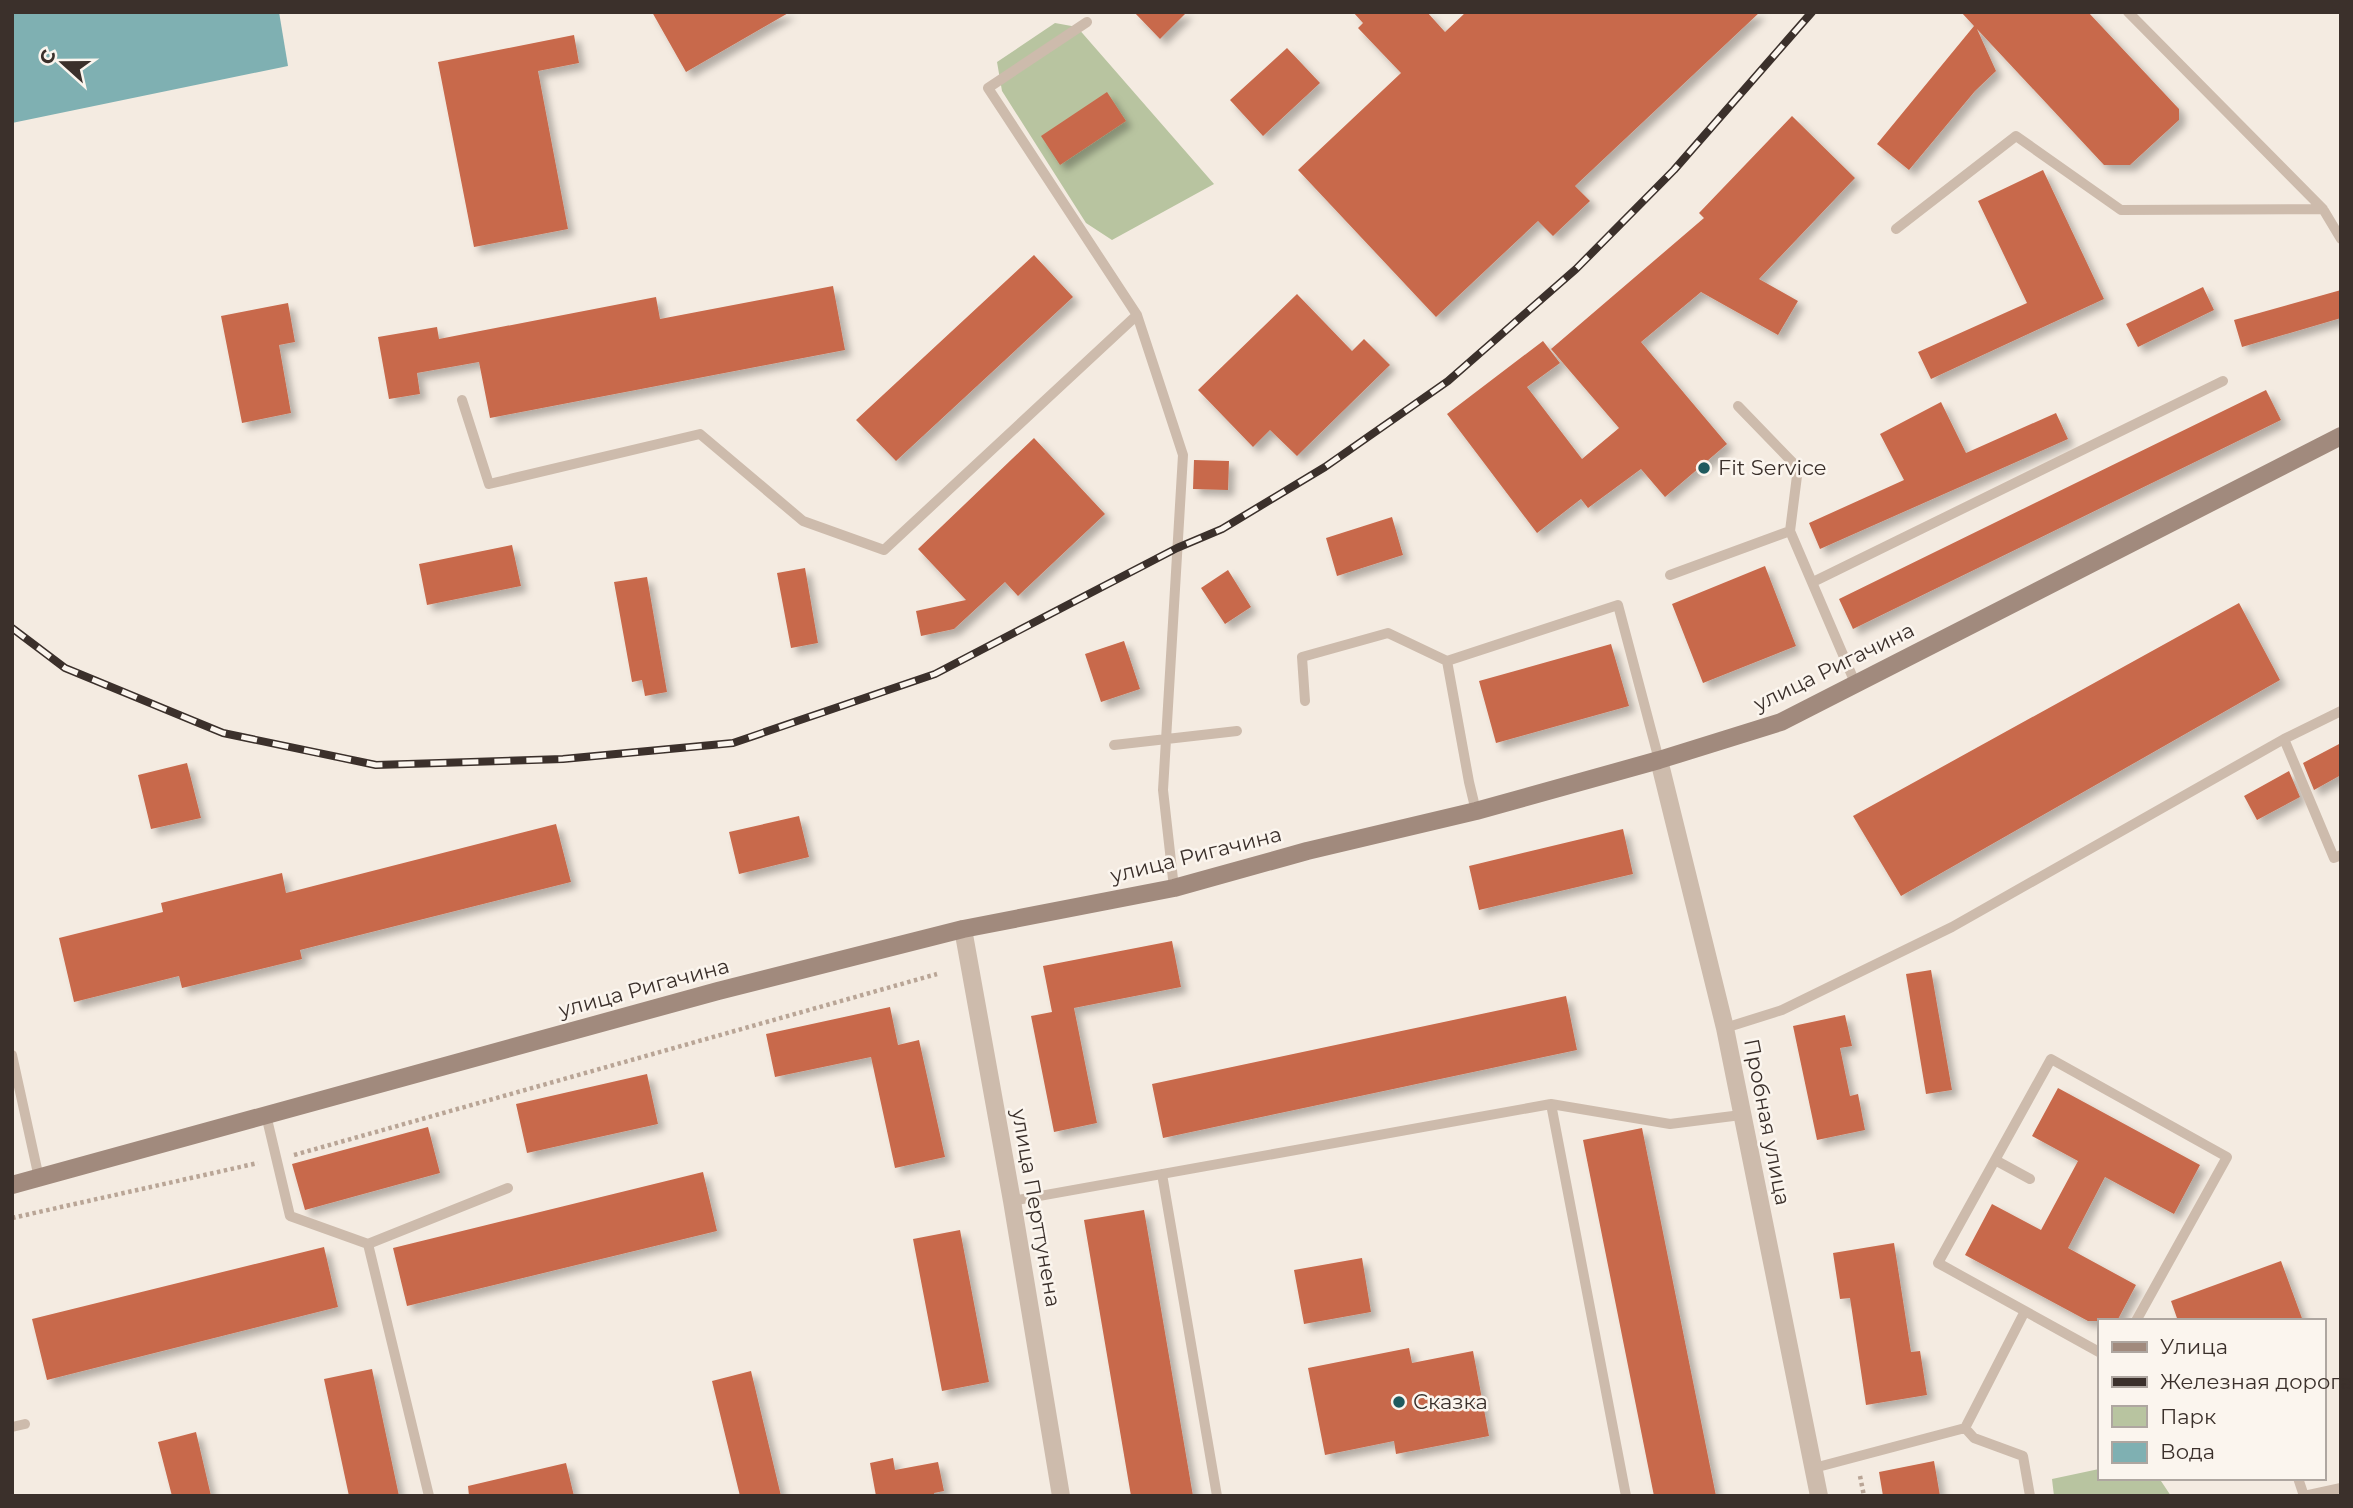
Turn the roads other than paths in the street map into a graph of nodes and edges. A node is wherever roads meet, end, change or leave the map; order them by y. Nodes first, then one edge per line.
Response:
1 (2128, 12) edge
2 (1087, 22) dead end
3 (2323, 209) junction
4 (1896, 229) dead end
5 (2341, 239) edge
6 (1136, 315) junction
7 (2223, 381) dead end
8 (462, 400) dead end
9 (1738, 406) dead end
10 (2341, 436) edge
11 (1790, 531) junction
12 (1670, 575) dead end
13 (1813, 582) junction
14 (1447, 660) junction
15 (1856, 685) junction
16 (1306, 701) dead end
17 (2341, 711) edge
18 (1237, 731) dead end
19 (1166, 739) junction
20 (2284, 739) junction
21 (1114, 745) dead end
22 (1660, 760) junction
23 (1476, 811) junction
24 (2341, 855) edge
25 (1174, 888) junction
26 (963, 929) junction
27 (1725, 1028) junction
28 (12, 1055) edge
29 (1551, 1104) junction
30 (266, 1115) junction
31 (1741, 1115) junction
32 (1995, 1160) junction
33 (1162, 1174) junction
34 (39, 1178) junction
35 (2030, 1179) dead end
36 (12, 1185) edge
37 (508, 1188) dead end
38 (1013, 1201) junction
39 (368, 1244) junction
40 (2025, 1311) junction
41 (2137, 1319) edge
42 (2098, 1351) edge
43 (25, 1424) dead end
44 (12, 1427) edge
45 (1965, 1427) junction
46 (1814, 1468) junction
47 (2299, 1480) edge
48 (2341, 1488) edge
49 (429, 1496) edge
50 (1061, 1496) edge
51 (1217, 1496) edge
52 (1626, 1496) edge
53 (1819, 1496) edge
54 (2030, 1496) edge

1 - 3 lane
2 - 6 lane
3 - 4 lane
3 - 5 lane
6 - 8 lane
6 - 19 lane
7 - 13 lane
9 - 11 lane
10 - 15 main road, улица Ригачина
11 - 12 lane
11 - 13 lane
13 - 15 lane
14 - 16 lane
14 - 22 lane
14 - 23 lane
15 - 22 main road, улица Ригачина
17 - 20 lane
18 - 19 lane
19 - 21 lane
19 - 25 lane
20 - 24 lane
20 - 27 lane
22 - 23 main road, улица Ригачина
22 - 27 street, Пробная улица
23 - 25 main road, улица Ригачина
25 - 26 main road, улица Ригачина
26 - 30 main road, улица Ригачина
26 - 38 street, улица Перттунена
27 - 31 street, Пробная улица
28 - 34 lane
29 - 31 lane
29 - 33 lane
29 - 52 lane
30 - 34 main road, улица Ригачина
30 - 39 lane
31 - 46 street, Пробная улица
32 - 35 lane
32 - 40 lane
32 - 41 lane
33 - 38 lane
33 - 51 lane
34 - 36 main road, улица Ригачина
37 - 39 lane
38 - 50 street, улица Перттунена
39 - 49 lane
40 - 42 lane
40 - 45 lane
43 - 44 lane
45 - 46 lane
45 - 54 lane
46 - 53 street, Пробная улица
47 - 48 lane

